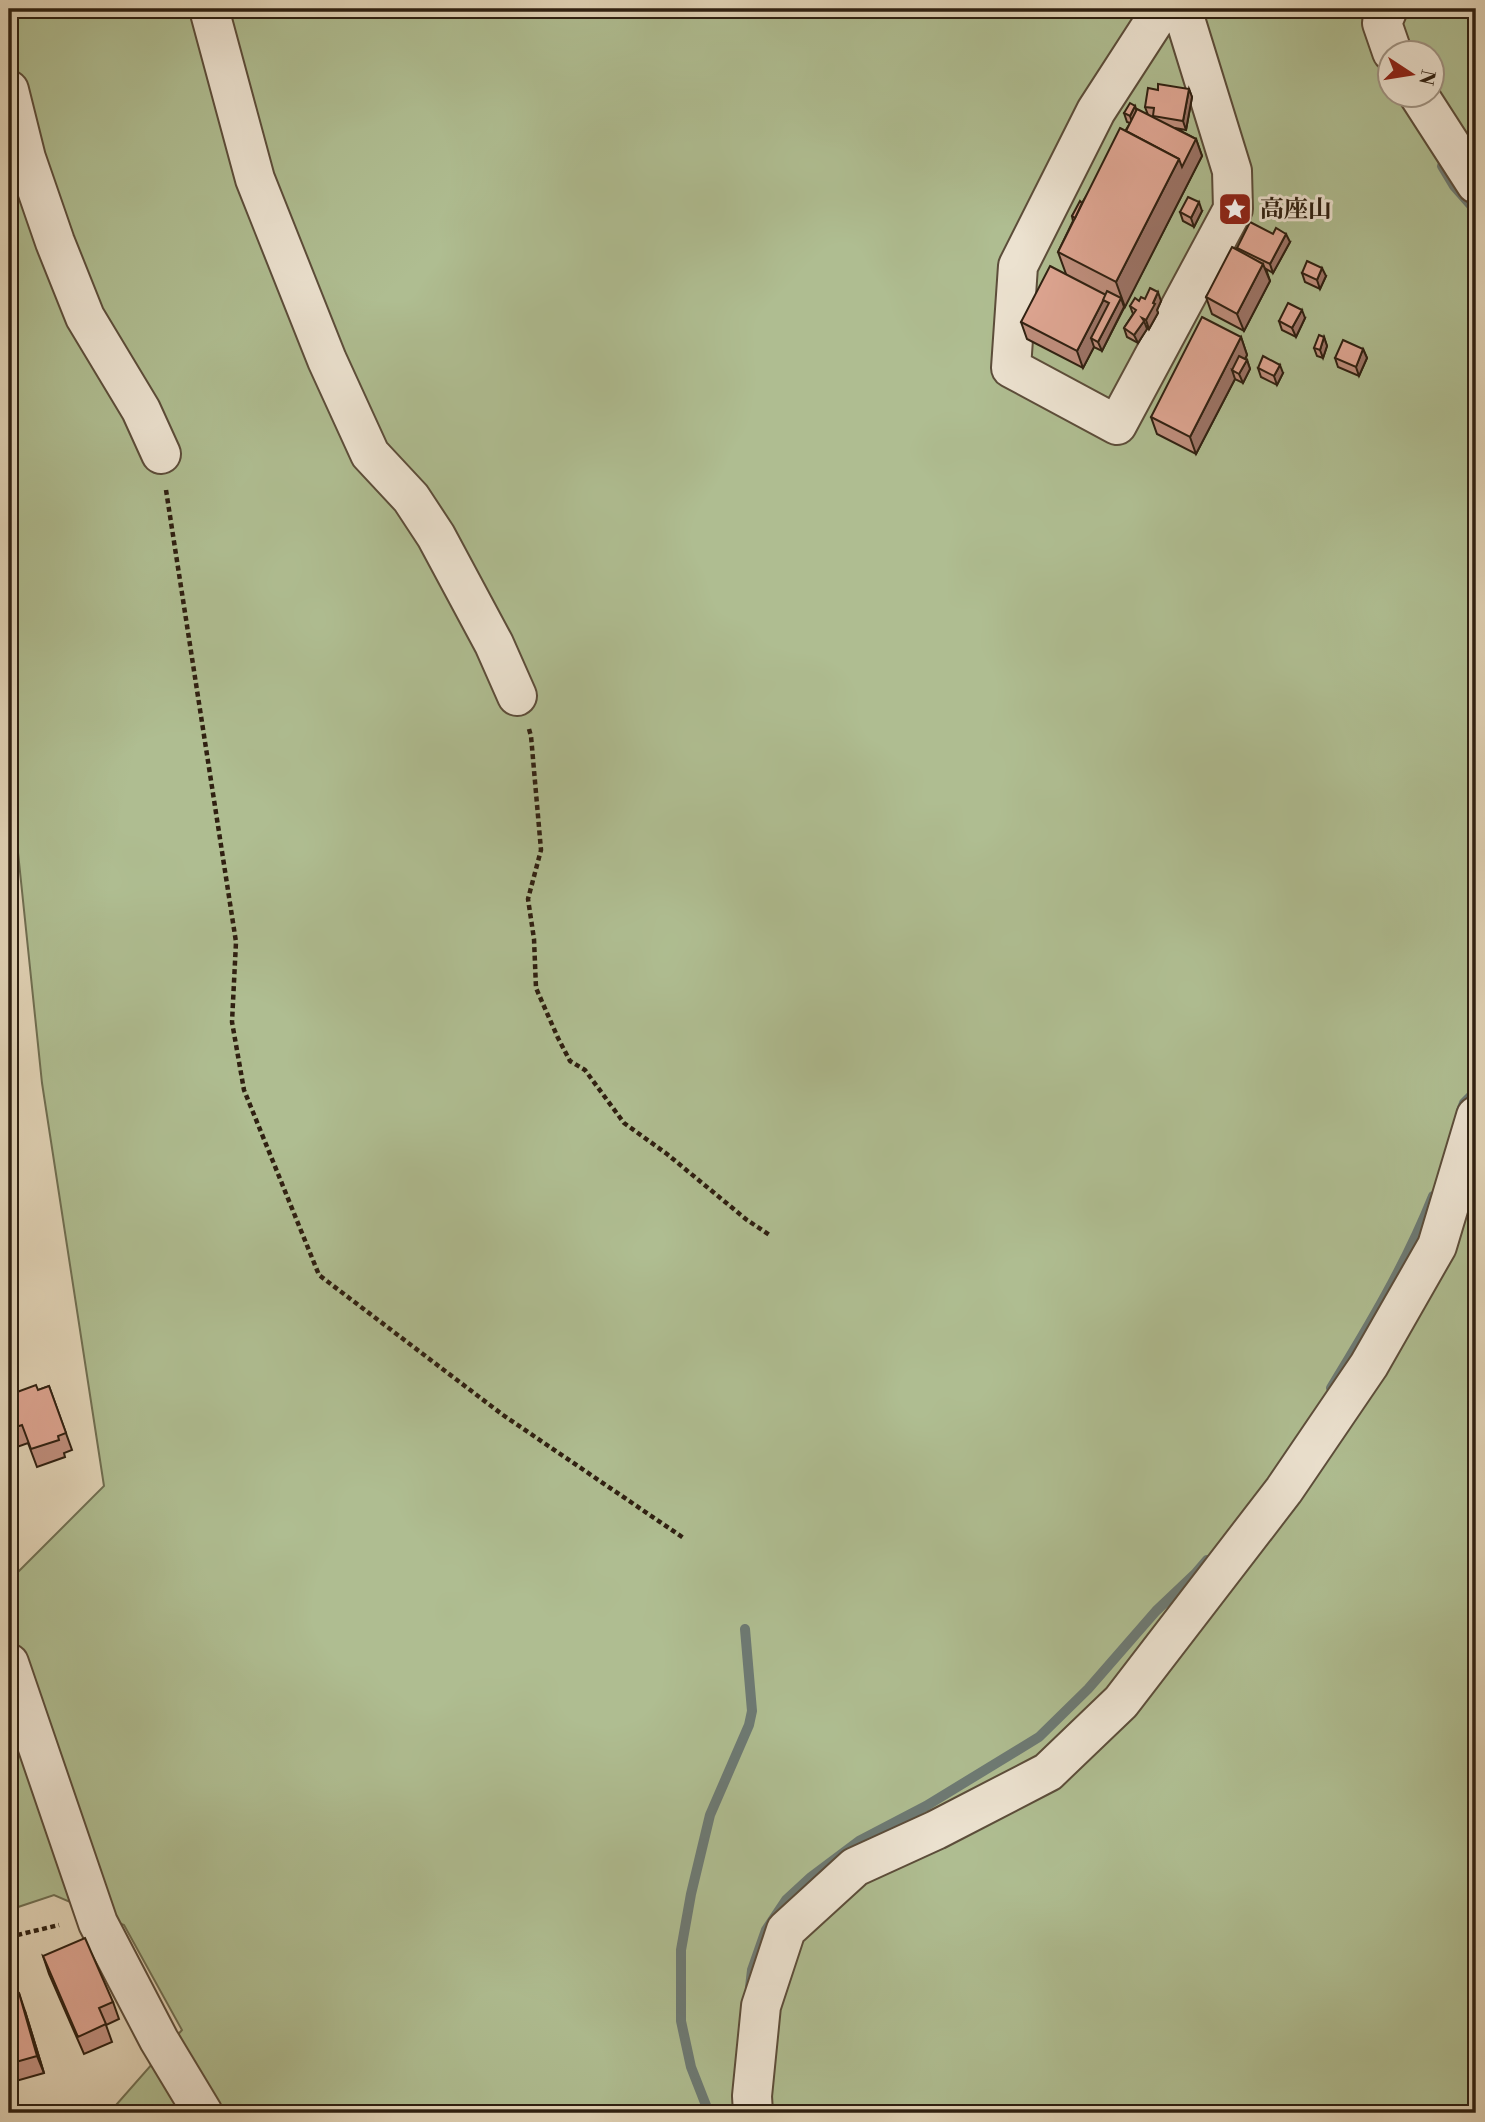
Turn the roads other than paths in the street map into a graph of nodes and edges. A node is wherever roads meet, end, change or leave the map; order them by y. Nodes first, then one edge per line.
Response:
1 (209, 9) edge
2 (1162, 9) edge
3 (1182, 9) edge
4 (1388, 9) edge
5 (1387, 38) edge
6 (9, 90) edge
7 (1427, 108) edge
8 (1476, 184) edge
9 (161, 454) road end
10 (517, 696) road end
11 (1476, 1116) edge
12 (9, 1663) edge
13 (203, 2113) edge
14 (753, 2113) edge

1 - 10 street
2 - 3 street
4 - 5 street
6 - 9 street
7 - 8 street
11 - 14 street
12 - 13 street

